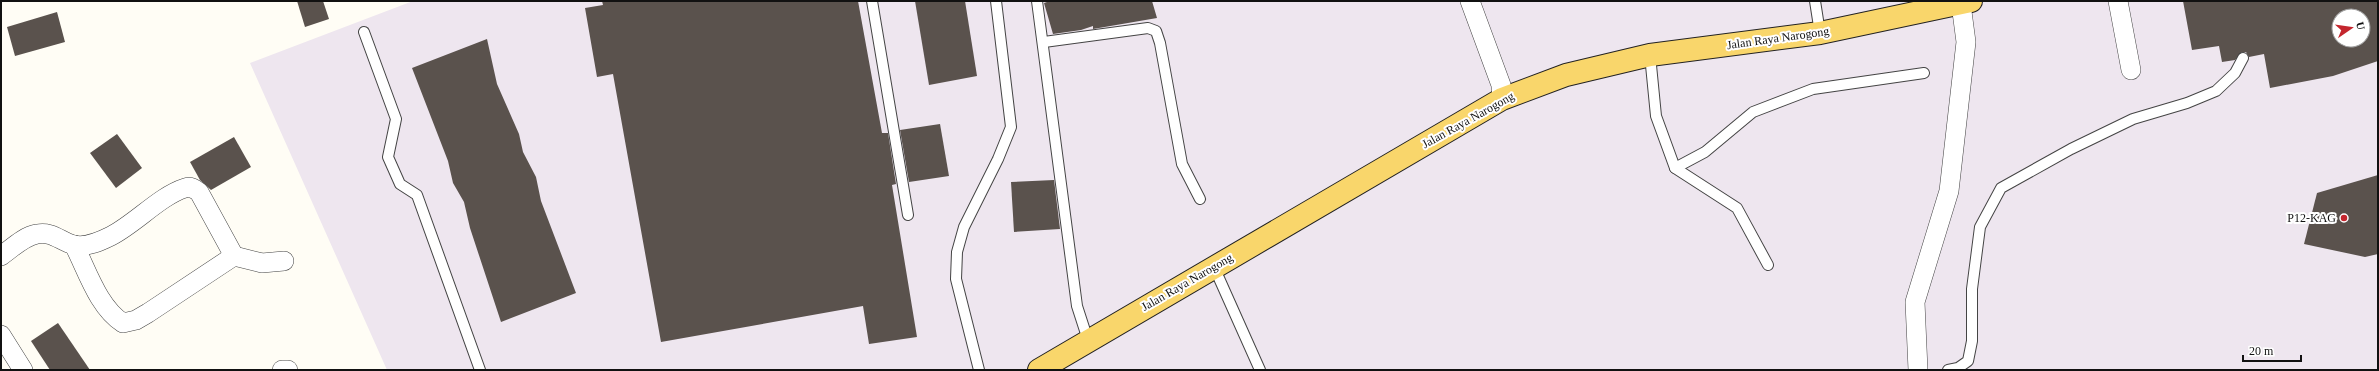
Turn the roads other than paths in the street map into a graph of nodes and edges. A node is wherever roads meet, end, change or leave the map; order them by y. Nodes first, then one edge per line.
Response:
1 (872, 1) edge
2 (996, 1) edge
3 (1037, 1) edge
4 (1470, 1) edge
5 (1815, 1) edge
6 (2118, 1) edge
7 (1966, 3) edge
8 (364, 32) dead end
9 (1820, 33) junction
10 (1044, 42) junction
11 (1650, 55) junction
12 (2243, 58) dead end
13 (2131, 70) dead end
14 (1924, 73) dead end
15 (1502, 99) junction
16 (1675, 168) junction
17 (1200, 199) dead end
18 (908, 214) dead end
19 (74, 245) junction
20 (1, 256) edge
21 (234, 256) junction
22 (284, 261) dead end
23 (1768, 265) dead end
24 (1214, 266) junction
25 (1, 335) edge
26 (1088, 340) junction
27 (23, 370) edge
28 (282, 370) edge
29 (288, 370) edge
30 (480, 370) edge
31 (979, 370) edge
32 (1039, 370) edge
33 (1260, 370) edge
34 (1918, 370) edge
35 (1948, 370) edge

1 - 18 lane
2 - 31 lane
3 - 10 lane
4 - 15 street
5 - 9 lane
6 - 13 street
7 - 9 main road, Jalan Raya Narogong
7 - 34 street
8 - 30 lane
9 - 11 main road, Jalan Raya Narogong
10 - 17 lane
10 - 26 lane
11 - 15 main road, Jalan Raya Narogong
11 - 16 lane
12 - 35 lane
14 - 16 lane
15 - 24 main road, Jalan Raya Narogong
16 - 23 lane
19 - 20 street
19 - 21 street
19 - 21 street
21 - 22 street
24 - 26 main road, Jalan Raya Narogong
24 - 33 lane
25 - 27 street
26 - 32 main road, Jalan Raya Narogong
28 - 29 street

